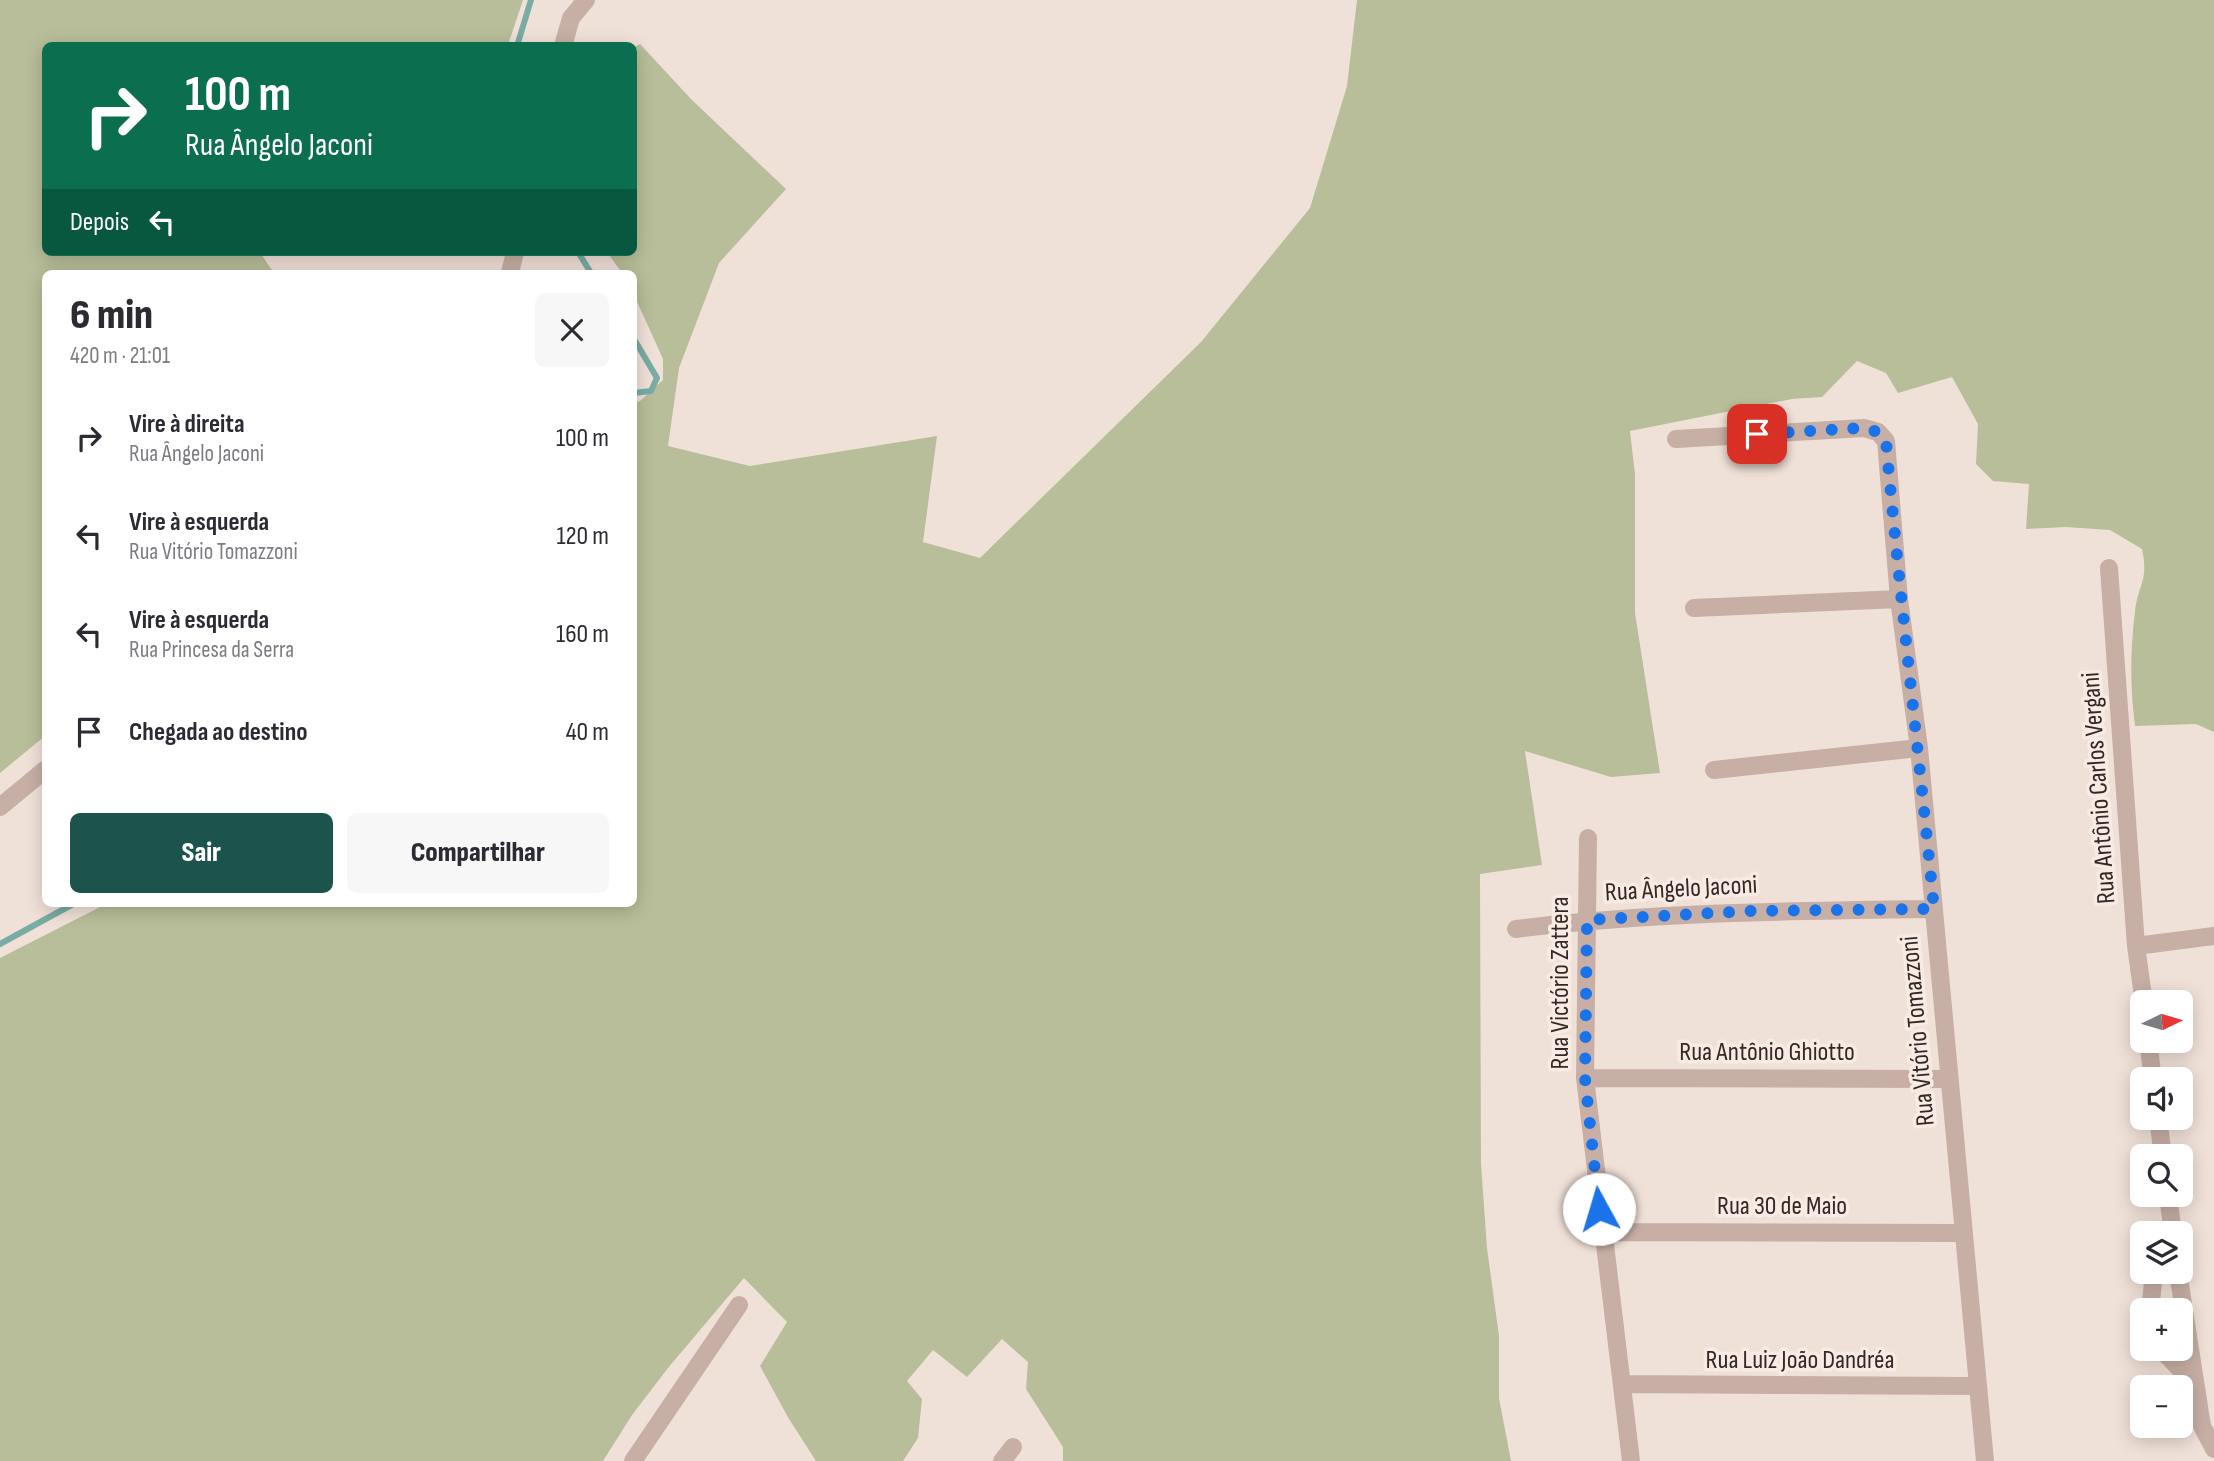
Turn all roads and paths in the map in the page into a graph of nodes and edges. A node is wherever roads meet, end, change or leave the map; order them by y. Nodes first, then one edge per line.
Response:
1 (586, 0) edge
2 (564, 42) edge
3 (1676, 439) dead end
4 (2109, 568) dead end
5 (1899, 599) junction
6 (1695, 608) dead end
7 (1919, 748) junction
8 (1714, 769) dead end
9 (42, 772) edge
10 (0, 807) edge
11 (1588, 838) dead end
12 (1934, 909) junction
13 (1587, 920) junction
14 (1516, 929) dead end
15 (2214, 936) edge
16 (2136, 946) junction
17 (2142, 990) edge
18 (1585, 1078) junction
19 (1948, 1079) junction
20 (1601, 1232) junction
21 (1963, 1233) junction
22 (2180, 1284) edge
23 (739, 1305) dead end
24 (2173, 1361) edge
25 (1622, 1384) junction
26 (2196, 1385) junction
27 (1978, 1386) junction
28 (2214, 1449) edge
29 (633, 1461) edge
30 (1631, 1461) edge
31 (1985, 1461) edge

1 - 2 street
3 - 5 street, Rua Vitório Tomazzoni
4 - 16 street, Rua Antônio Carlos Vergani
5 - 6 street
5 - 7 street, Rua Vitório Tomazzoni
7 - 8 street
7 - 12 street, Rua Vitório Tomazzoni
9 - 10 street
11 - 13 street, Rua Victório Zattera
12 - 13 street, Rua Ângelo Jaconi
12 - 19 street, Rua Vitório Tomazzoni
13 - 14 street, Rua Ângelo Jaconi
13 - 18 street, Rua Victório Zattera
15 - 16 street
16 - 17 street, Rua Antônio Carlos Vergani
18 - 19 street, Rua Antônio Ghiotto
18 - 20 street, Rua Victório Zattera
19 - 21 street, Rua Vitório Tomazzoni
20 - 21 street, Rua 30 de Maio
20 - 25 street, Rua Victório Zattera
21 - 27 street, Rua Vitório Tomazzoni
22 - 26 street
23 - 29 street
24 - 26 street
25 - 27 street, Rua Luiz João Dandréa
25 - 30 street, Rua Victório Zattera
26 - 28 street
27 - 31 street, Rua Vitório Tomazzoni

